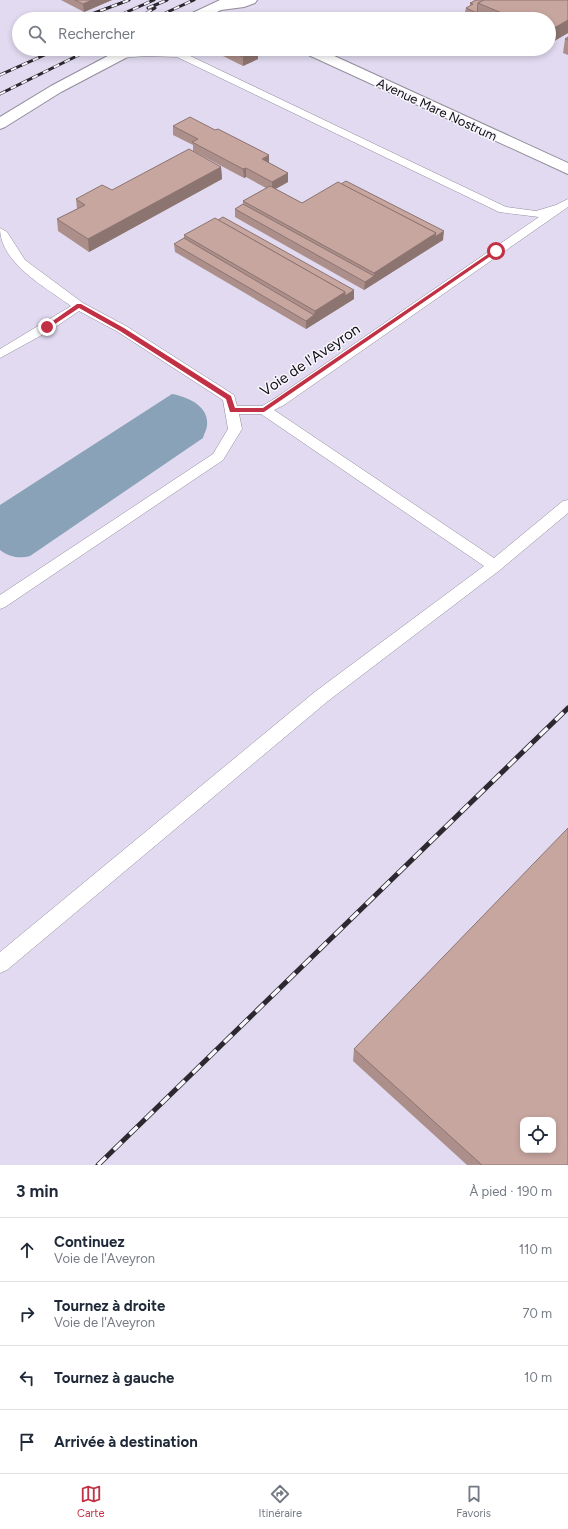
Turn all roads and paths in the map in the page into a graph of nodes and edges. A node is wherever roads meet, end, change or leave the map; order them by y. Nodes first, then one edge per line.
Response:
1 (231, 0) edge
2 (250, 0) edge
3 (218, 6) junction
4 (206, 12) edge
5 (228, 12) edge
6 (118, 56) edge
7 (187, 56) edge
8 (321, 56) edge
9 (0, 124) edge
10 (568, 169) edge
11 (563, 205) edge
12 (0, 231) edge
13 (79, 306) junction
14 (0, 354) edge
15 (232, 410) junction
16 (264, 410) junction
17 (568, 505) edge
18 (495, 566) junction
19 (0, 603) edge
20 (0, 964) edge

1 - 3 street
2 - 3 street
3 - 4 street
3 - 5 street
6 - 9 street
7 - 11 lane
8 - 10 street, Avenue Mare Nostrum
11 - 16 lane, Voie de l'Aveyron
12 - 13 lane
13 - 14 lane
13 - 15 lane
15 - 16 lane, Voie de l'Aveyron
15 - 19 lane
16 - 18 lane
17 - 18 lane
18 - 20 lane

